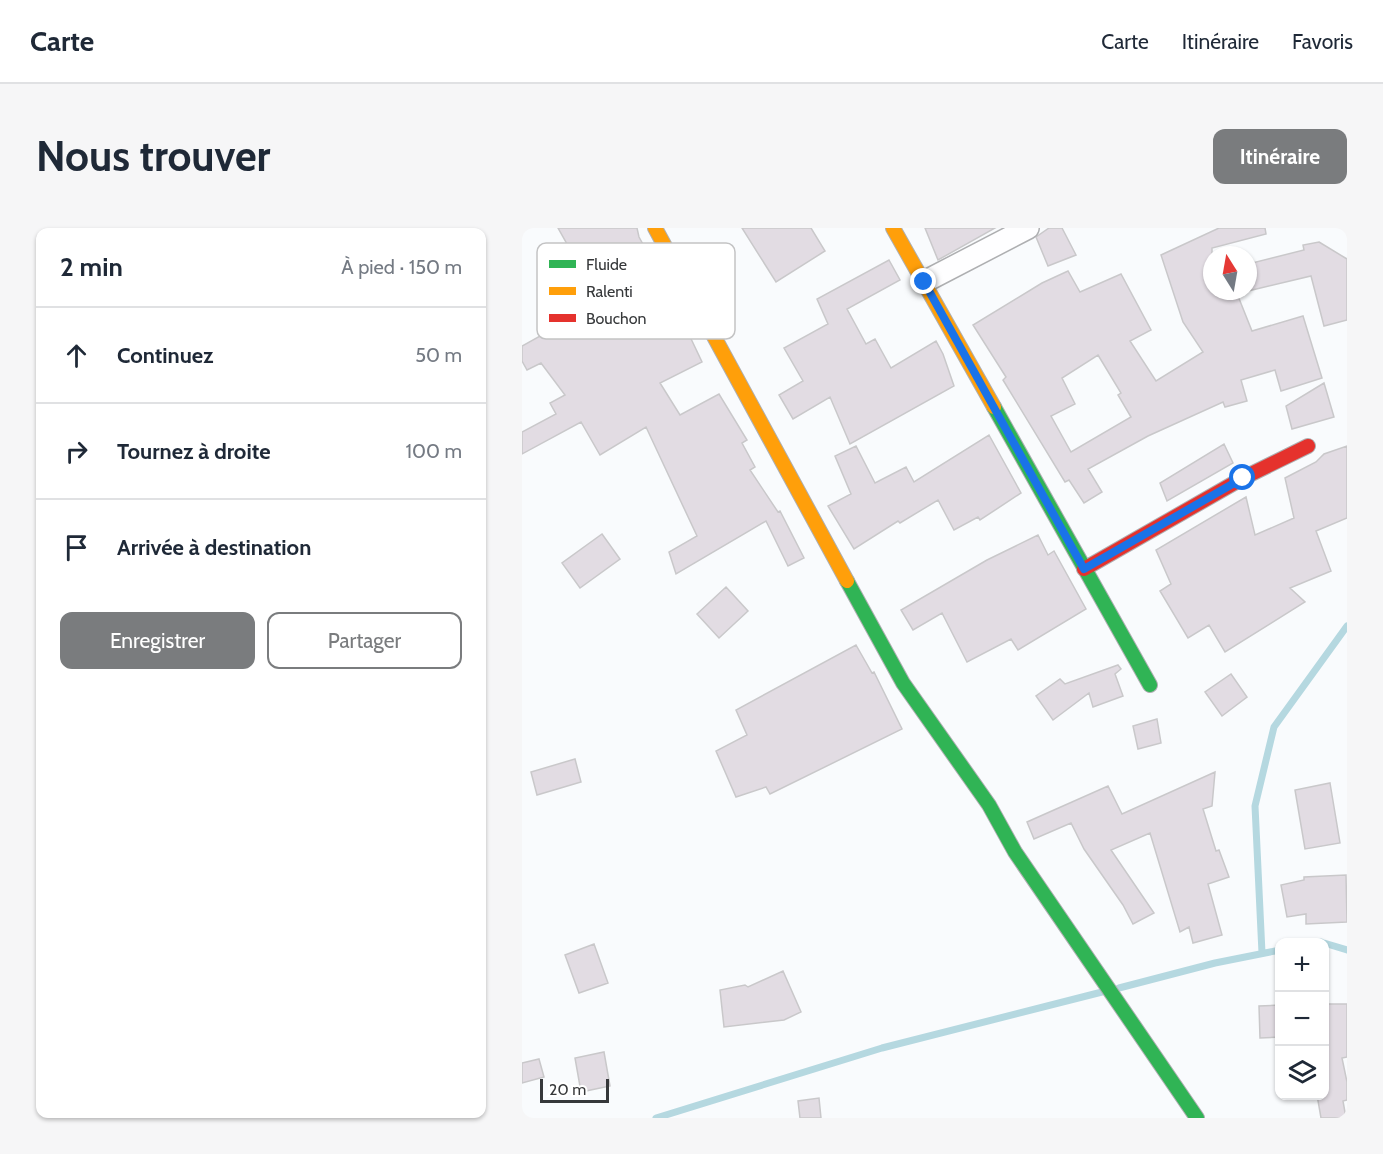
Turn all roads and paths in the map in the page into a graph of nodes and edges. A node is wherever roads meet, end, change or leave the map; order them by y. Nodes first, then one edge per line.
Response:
1 (655, 228) edge
2 (893, 228) edge
3 (1028, 228) edge
4 (663, 243) edge
5 (924, 282) junction
6 (716, 339) edge
7 (1308, 446) dead end
8 (1084, 569) junction
9 (1150, 685) dead end
10 (1197, 1118) edge

1 - 4 street
2 - 5 street
3 - 5 street
5 - 8 street
6 - 10 street
7 - 8 street
8 - 9 street

